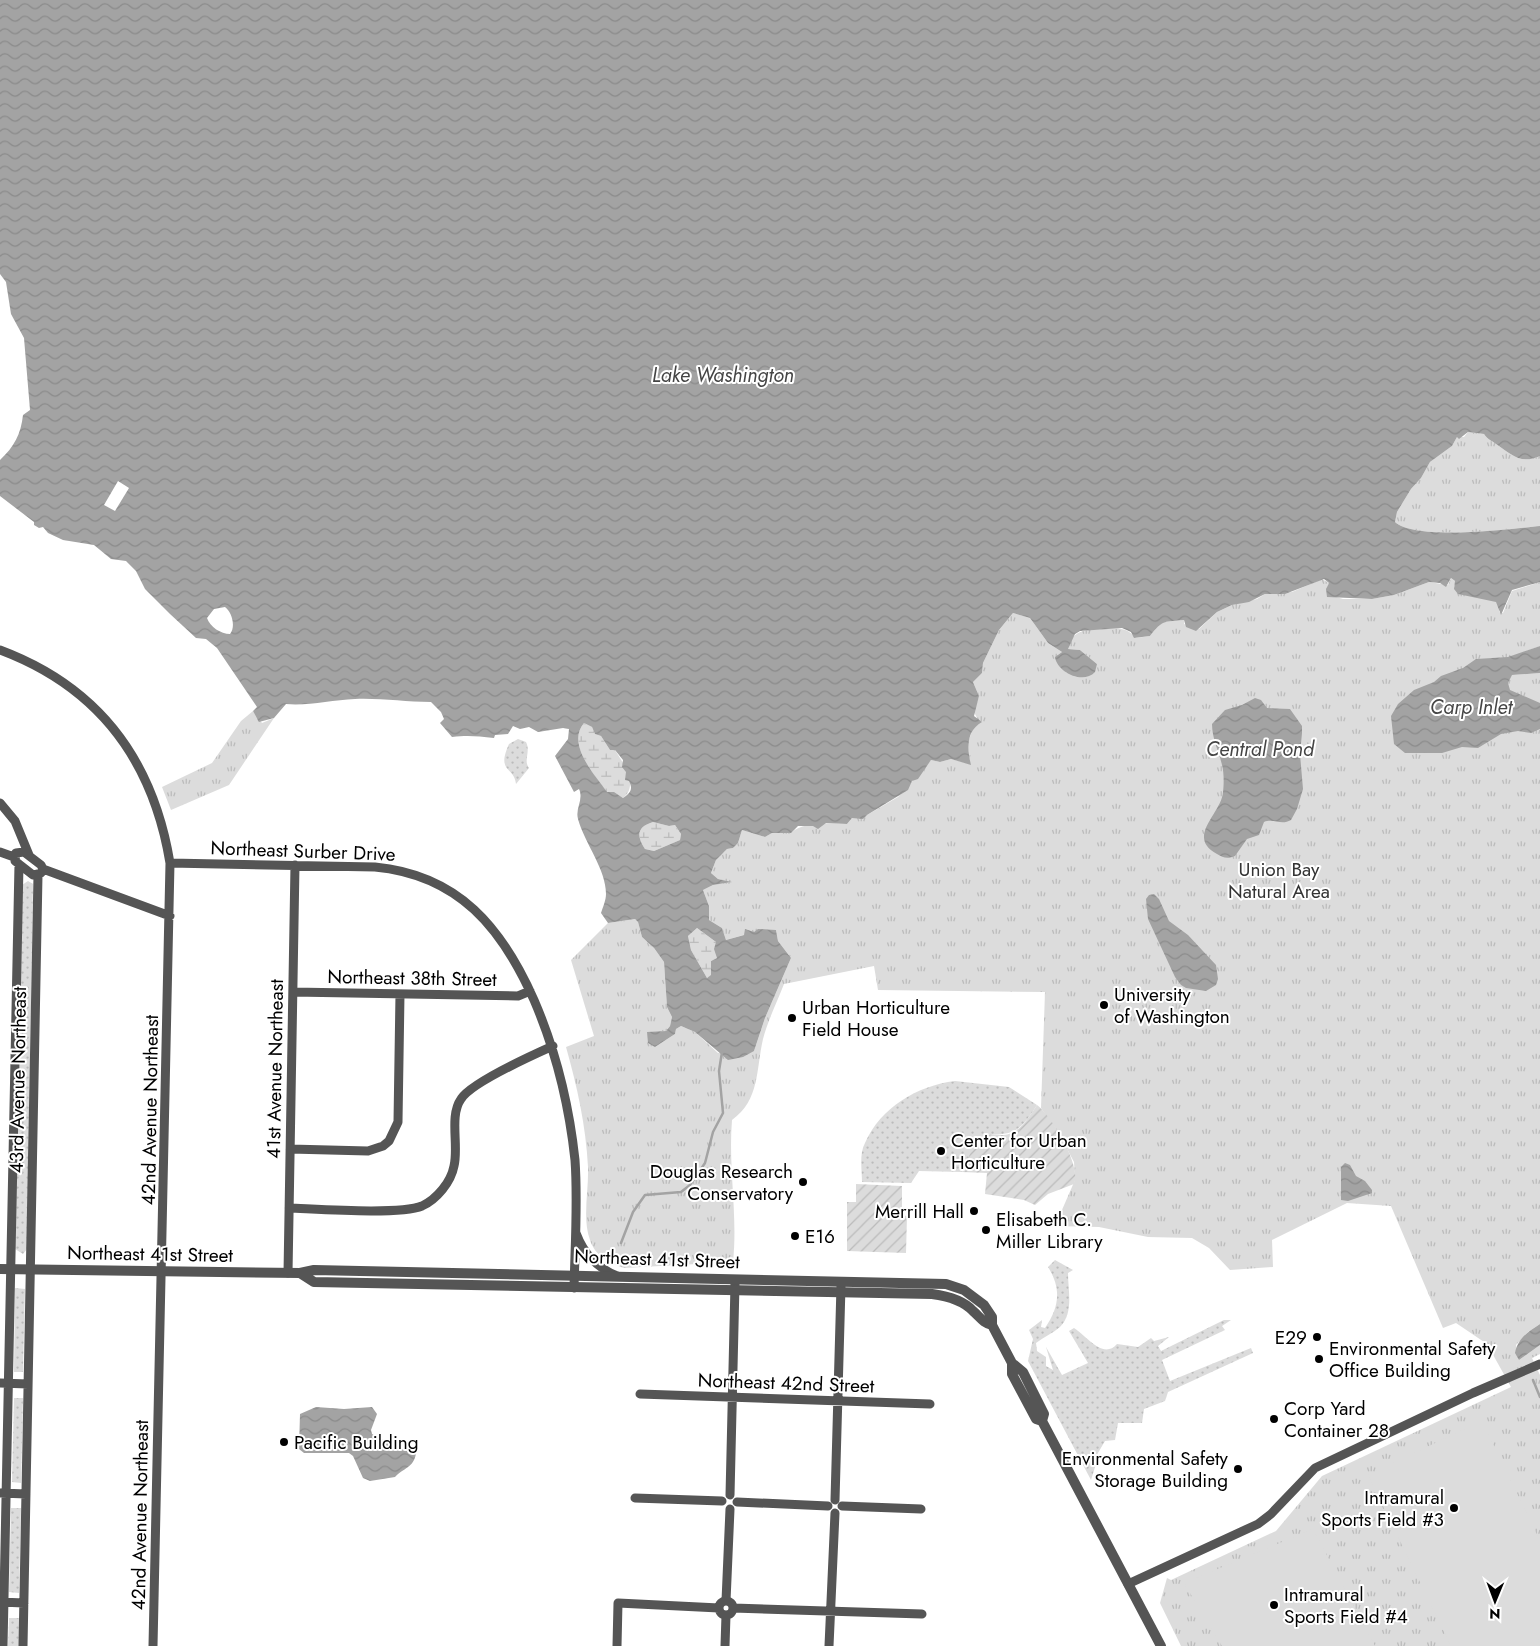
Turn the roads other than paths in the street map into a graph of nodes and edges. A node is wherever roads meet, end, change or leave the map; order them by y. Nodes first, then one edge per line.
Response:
1 (0, 650) edge
2 (0, 803) edge
3 (0, 852) edge
4 (29, 855) junction
5 (16, 860) junction
6 (170, 863) junction
7 (295, 865) junction
8 (40, 872) junction
9 (170, 916) junction
10 (530, 991) junction
11 (293, 992) junction
12 (400, 994) junction
13 (553, 1046) junction
14 (290, 1150) junction
15 (289, 1208) junction
16 (574, 1228) junction
17 (5, 1269) edge
18 (30, 1270) junction
19 (163, 1271) junction
20 (288, 1273) junction
21 (300, 1273) junction
22 (574, 1275) junction
23 (617, 1276) junction
24 (735, 1279) junction
25 (841, 1281) junction
26 (574, 1288) junction
27 (735, 1290) junction
28 (840, 1292) junction
29 (992, 1325) junction
30 (1540, 1364) edge
31 (4, 1383) edge
32 (28, 1384) junction
33 (640, 1394) dead end
34 (732, 1397) junction
35 (838, 1400) junction
36 (930, 1404) dead end
37 (3, 1493) edge
38 (26, 1494) junction
39 (730, 1495) junction
40 (635, 1498) dead end
41 (722, 1501) junction
42 (737, 1502) junction
43 (835, 1506) junction
44 (730, 1509) junction
45 (921, 1509) dead end
46 (1128, 1584) junction
47 (726, 1600) junction
48 (2, 1602) edge
49 (24, 1603) junction
50 (719, 1608) junction
51 (733, 1608) junction
52 (831, 1611) junction
53 (922, 1614) dead end
54 (726, 1615) junction
55 (3, 1646) edge
56 (23, 1646) edge
57 (153, 1646) edge
58 (617, 1646) edge
59 (725, 1646) edge
60 (829, 1646) edge
61 (1161, 1646) edge

1 - 6 street, 42nd Avenue Northeast
2 - 4 street
3 - 5 street
4 - 5 street
4 - 8 street
5 - 8 street
5 - 17 street, 43rd Avenue Northeast
6 - 7 street, Northeast Surber Drive
6 - 9 street, 42nd Avenue Northeast
7 - 10 street, Northeast Surber Drive
7 - 11 street, 41st Avenue Northeast
8 - 9 street
8 - 18 street, 43rd Avenue Northeast
9 - 19 street, 42nd Avenue Northeast
10 - 12 street, Northeast 38th Street
10 - 13 street, Northeast Surber Drive
11 - 12 street, Northeast 38th Street
11 - 14 street, 41st Avenue Northeast
12 - 14 street
13 - 15 street
13 - 16 street, Northeast Surber Drive
14 - 15 street, 41st Avenue Northeast
15 - 20 street, 41st Avenue Northeast
16 - 22 street, Northeast Surber Drive
16 - 23 street
17 - 18 street, Northeast 41st Street
17 - 31 street, 43rd Avenue Northeast
18 - 19 street, Northeast 41st Street
18 - 32 street, 43rd Avenue Northeast
19 - 20 street, Northeast 41st Street
19 - 57 street, 42nd Avenue Northeast
20 - 21 street, Northeast 41st Street
21 - 22 street, Northeast 41st Street
21 - 26 street, Northeast 41st Street
22 - 23 street, Northeast 41st Street
22 - 26 street, Northeast Surber Drive
23 - 24 street, Northeast 41st Street
24 - 25 street, Northeast 41st Street
24 - 27 street
25 - 28 street
25 - 29 street, Northeast 41st Street
26 - 27 street, Northeast 41st Street
27 - 28 street, Northeast 41st Street
27 - 34 street
28 - 29 street, Northeast 41st Street
28 - 35 street
29 - 46 street, Northeast 41st Street
30 - 46 street
31 - 32 street
31 - 37 street, 43rd Avenue Northeast
32 - 38 street, 43rd Avenue Northeast
33 - 34 street, Northeast 42nd Street
34 - 35 street, Northeast 42nd Street
34 - 39 street
35 - 36 street, Northeast 42nd Street
35 - 43 street
37 - 38 street
37 - 48 street, 43rd Avenue Northeast
38 - 49 street, 43rd Avenue Northeast
39 - 41 street
39 - 42 street
40 - 41 street
41 - 44 street
42 - 43 street
42 - 44 street
43 - 45 street
43 - 52 street
44 - 47 street
46 - 61 street, Northeast 41st Street
47 - 50 street
47 - 51 street
48 - 49 street
48 - 55 street, 43rd Avenue Northeast
49 - 56 street, 43rd Avenue Northeast
50 - 54 street
50 - 58 street
51 - 52 street
51 - 54 street
52 - 53 street
52 - 60 street
54 - 59 street

